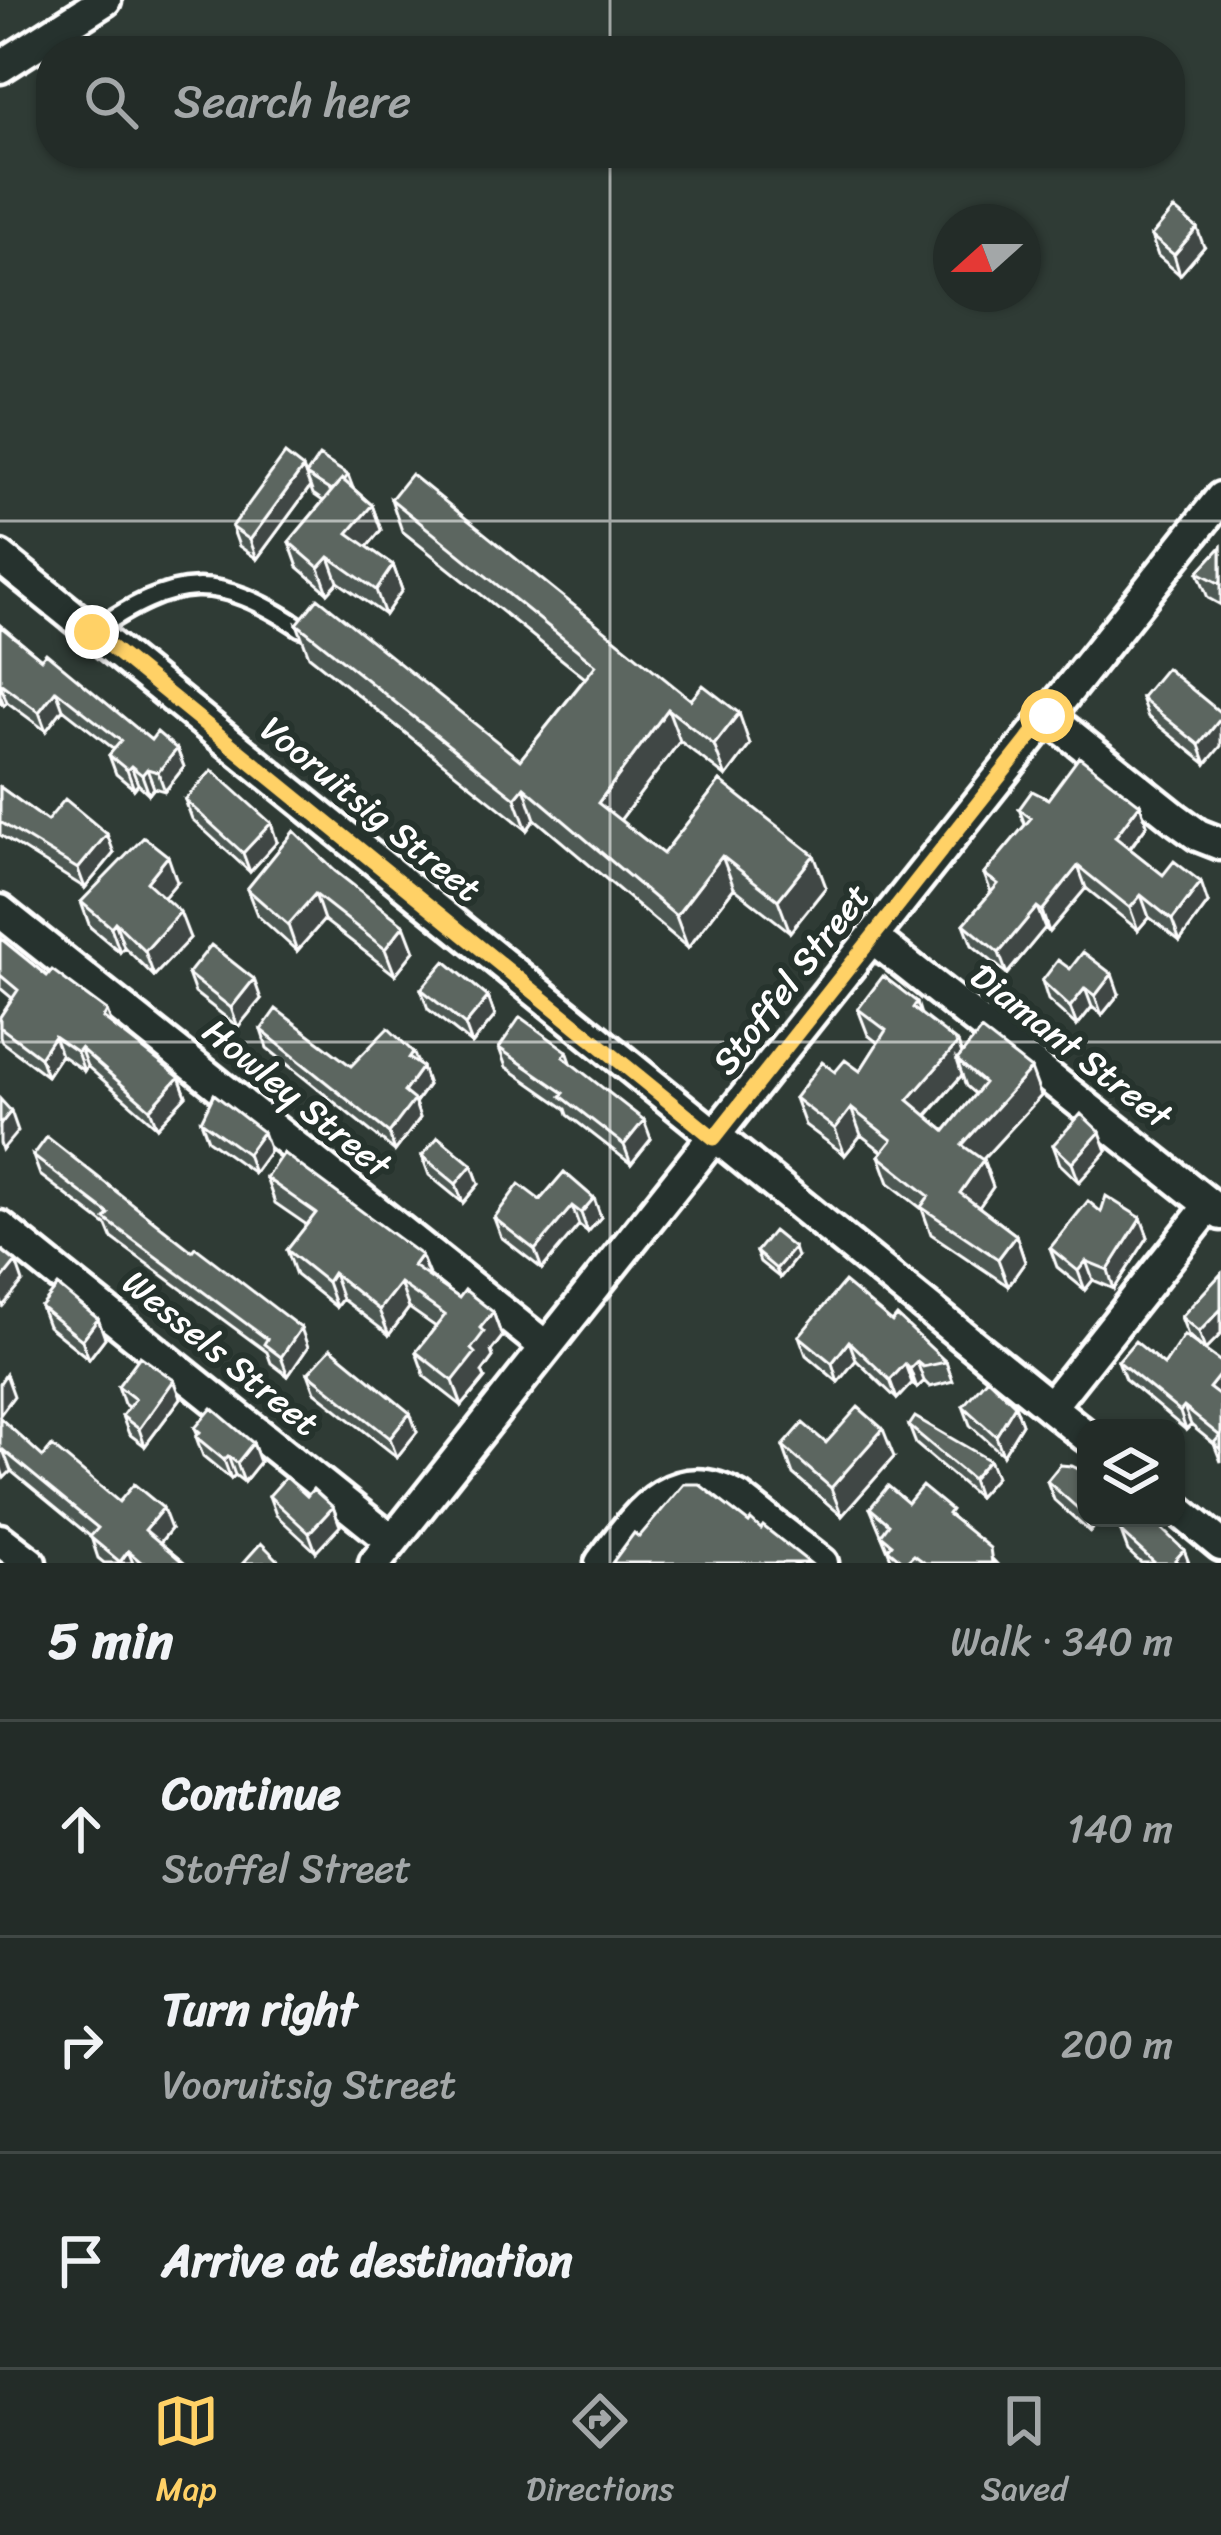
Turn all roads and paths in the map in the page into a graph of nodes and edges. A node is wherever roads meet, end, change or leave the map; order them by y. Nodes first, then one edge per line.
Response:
1 (105, 0) edge
2 (49, 36) edge
3 (36, 44) edge
4 (0, 67) edge
5 (1221, 498) edge
6 (0, 557) edge
7 (302, 628) edge
8 (92, 632) junction
9 (1047, 716) junction
10 (1221, 844) edge
11 (0, 911) edge
12 (873, 938) junction
13 (714, 1138) junction
14 (1216, 1209) edge
15 (0, 1227) edge
16 (546, 1347) junction
17 (1050, 1407) junction
18 (1077, 1429) edge
19 (1185, 1515) edge
20 (0, 1540) edge
21 (1221, 1545) edge
22 (384, 1552) edge
23 (29, 1563) edge
24 (601, 1563) edge
25 (822, 1563) edge

1 - 2 street
3 - 4 street
5 - 9 street, Stoffel Street
6 - 8 street, Vooruitsig Street
7 - 8 lane
8 - 13 street, Vooruitsig Street
9 - 10 street
9 - 12 street, Stoffel Street
11 - 16 street, Howley Street
12 - 13 street, Stoffel Street
12 - 14 street, Diamant Street
13 - 16 street, Stoffel Street
13 - 17 street, Vooruitsig Street
14 - 17 street
15 - 22 street, Wessels Street
16 - 22 street, Stoffel Street
17 - 18 street, Vooruitsig Street
19 - 21 street
20 - 23 street
24 - 25 street

